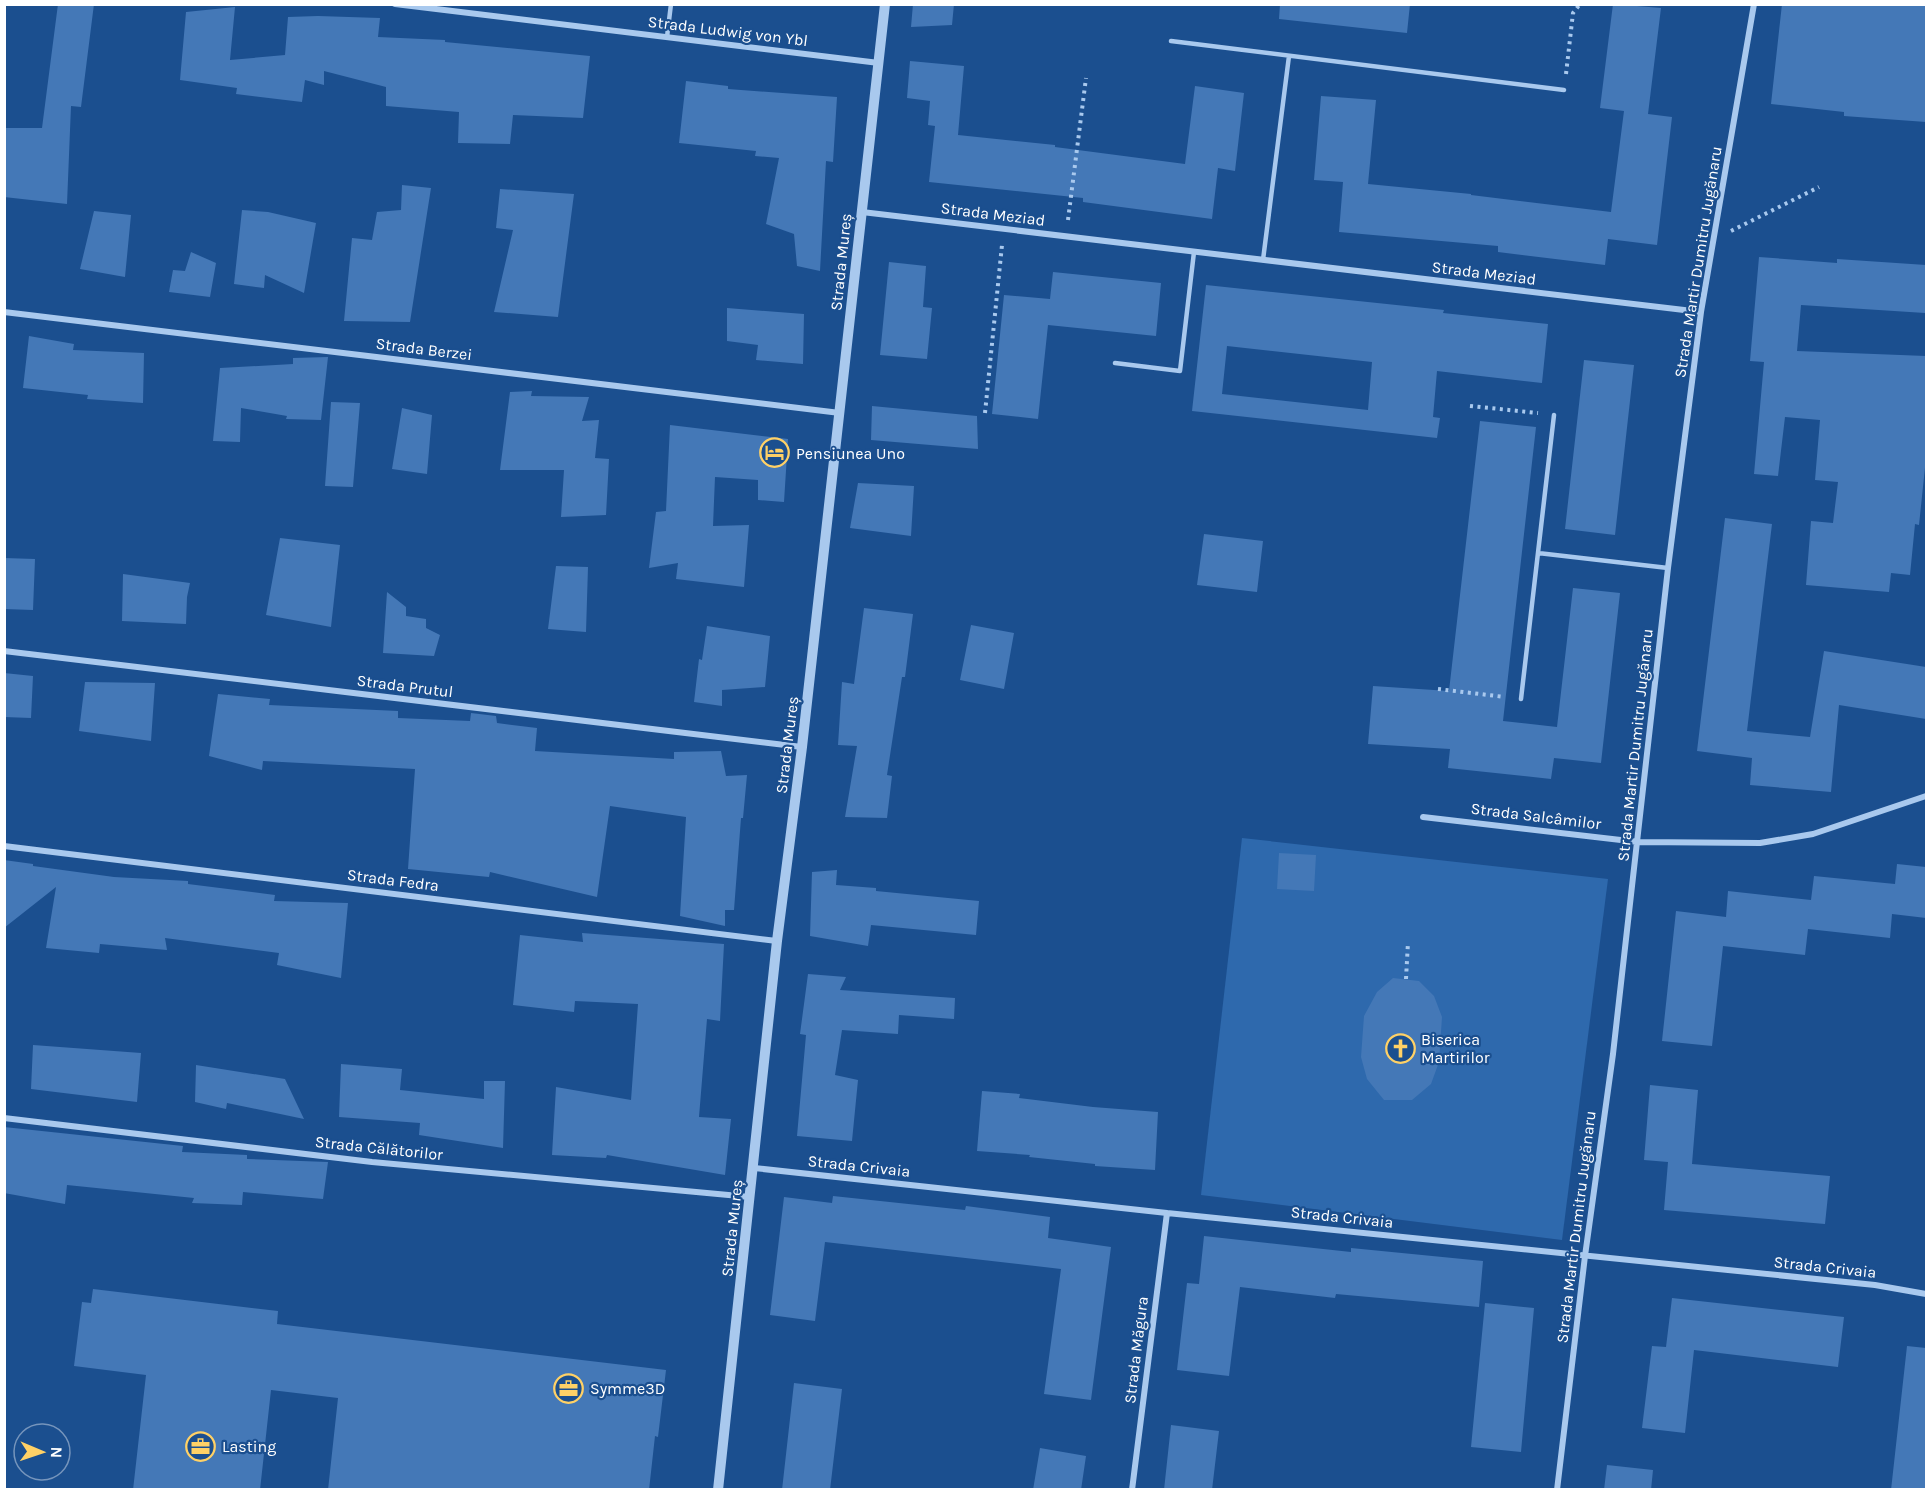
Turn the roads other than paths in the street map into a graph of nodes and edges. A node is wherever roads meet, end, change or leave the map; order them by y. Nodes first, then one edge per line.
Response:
1 (395, 4) edge
2 (671, 4) edge
3 (885, 4) edge
4 (1754, 4) edge
5 (667, 37) junction
6 (1171, 41) dead end
7 (1288, 56) junction
8 (879, 63) junction
9 (1564, 90) road end
10 (862, 212) junction
11 (1194, 252) junction
12 (1263, 260) junction
13 (4, 312) edge
14 (1701, 312) junction
15 (1115, 363) dead end
16 (840, 412) junction
17 (1554, 415) road end
18 (1538, 553) junction
19 (1668, 568) junction
20 (4, 651) edge
21 (1521, 699) road end
22 (802, 747) junction
23 (1926, 796) edge
24 (1423, 817) dead end
25 (1638, 842) junction
26 (4, 846) edge
27 (777, 941) junction
28 (4, 1118) edge
29 (754, 1168) junction
30 (751, 1197) junction
31 (1167, 1213) junction
32 (1585, 1256) junction
33 (1926, 1294) edge
34 (718, 1490) edge
35 (1132, 1490) edge
36 (1557, 1490) edge

1 - 5 street, Strada Ludwig von Ybl
2 - 5 lane
3 - 8 street, Strada Mureș
4 - 14 street, Strada Martir Dumitru Jugănaru
5 - 8 street, Strada Ludwig von Ybl
6 - 7 lane
7 - 9 lane
7 - 12 lane
8 - 10 street, Strada Mureș
10 - 11 street, Strada Meziad
10 - 16 street, Strada Mureș
11 - 12 street, Strada Meziad
11 - 15 lane
12 - 14 street, Strada Meziad
13 - 16 street, Strada Berzei
14 - 19 street, Strada Martir Dumitru Jugănaru
16 - 22 street, Strada Mureș
17 - 18 lane
18 - 19 lane
18 - 21 lane
19 - 25 street, Strada Martir Dumitru Jugănaru
20 - 22 street, Strada Prutul
22 - 27 street, Strada Mureș
23 - 25 street, Strada Salcâmilor
24 - 25 street, Strada Salcâmilor
25 - 32 street, Strada Martir Dumitru Jugănaru
26 - 27 street, Strada Fedra
27 - 29 street, Strada Mureș
28 - 30 street, Strada Călătorilor
29 - 30 street, Strada Mureș
29 - 31 street, Strada Crivaia
30 - 34 street, Strada Mureș
31 - 32 street, Strada Crivaia
31 - 35 street, Strada Măgura
32 - 33 street, Strada Crivaia
32 - 36 street, Strada Martir Dumitru Jugănaru

